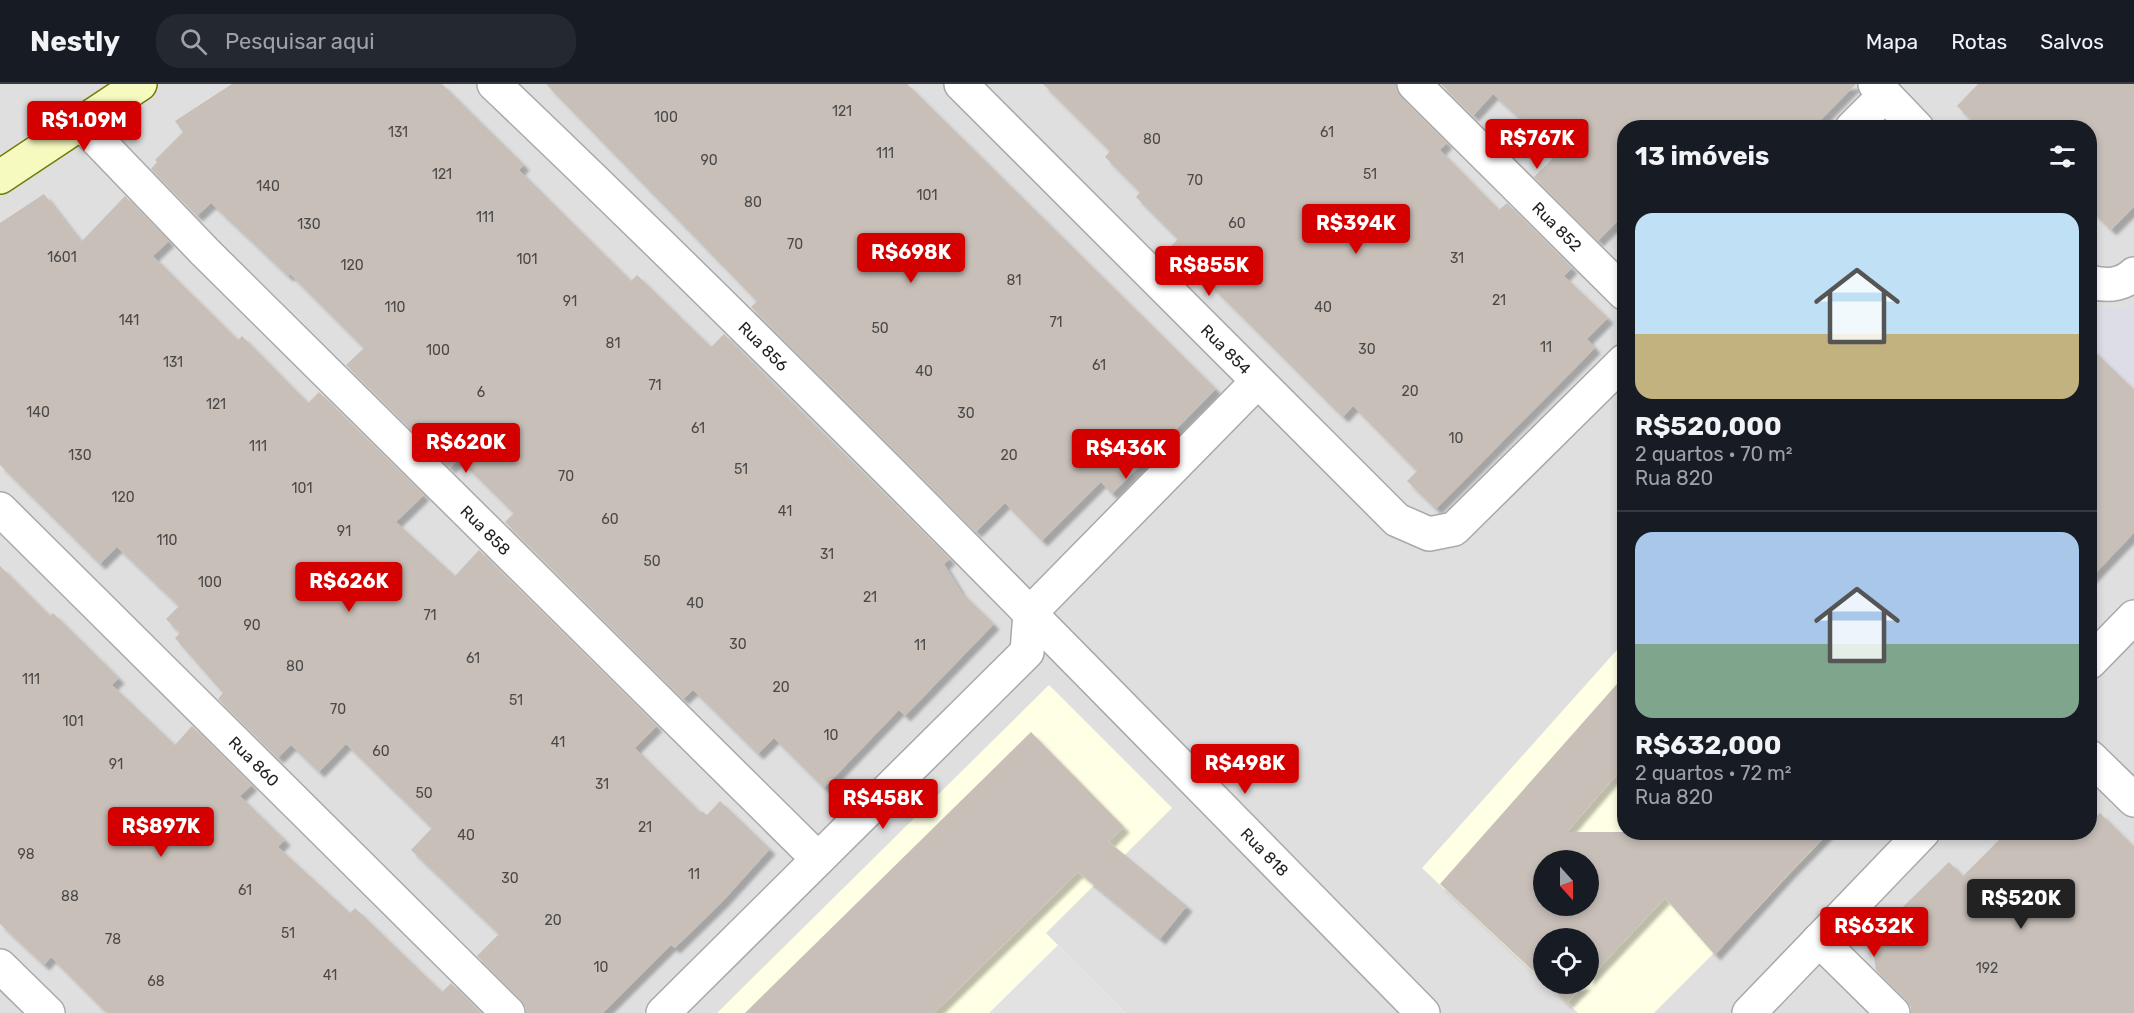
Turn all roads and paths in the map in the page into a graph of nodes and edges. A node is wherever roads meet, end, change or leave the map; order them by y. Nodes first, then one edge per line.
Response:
1 (140, 84) edge
2 (494, 84) edge
3 (961, 84) edge
4 (1414, 84) edge
5 (1880, 89) edge
6 (1858, 120) edge
7 (1909, 120) edge
8 (81, 123) junction
9 (0, 177) edge
10 (2134, 274) edge
11 (2097, 284) edge
12 (1617, 286) edge
13 (1617, 368) edge
14 (1257, 382) junction
15 (0, 510) edge
16 (1030, 613) junction
17 (2134, 617) edge
18 (2097, 655) edge
19 (2097, 764) edge
20 (2134, 800) edge
21 (1915, 840) edge
22 (818, 859) junction
23 (1820, 940) junction
24 (0, 966) edge
25 (48, 1013) edge
26 (508, 1013) edge
27 (663, 1013) edge
28 (1423, 1013) edge
29 (1749, 1013) edge
30 (1893, 1013) edge

1 - 8 street
2 - 16 street, Rua 856
3 - 14 street, Rua 854
4 - 12 street, Rua 852
5 - 6 street
5 - 7 street
8 - 9 street
8 - 22 street, Rua 858
10 - 11 street
13 - 14 street, Rua 854
14 - 16 street
15 - 26 street, Rua 860
16 - 22 street
16 - 28 street, Rua 818
17 - 18 street
19 - 20 street
21 - 23 street
22 - 27 street
23 - 29 street
23 - 30 street
24 - 25 street

